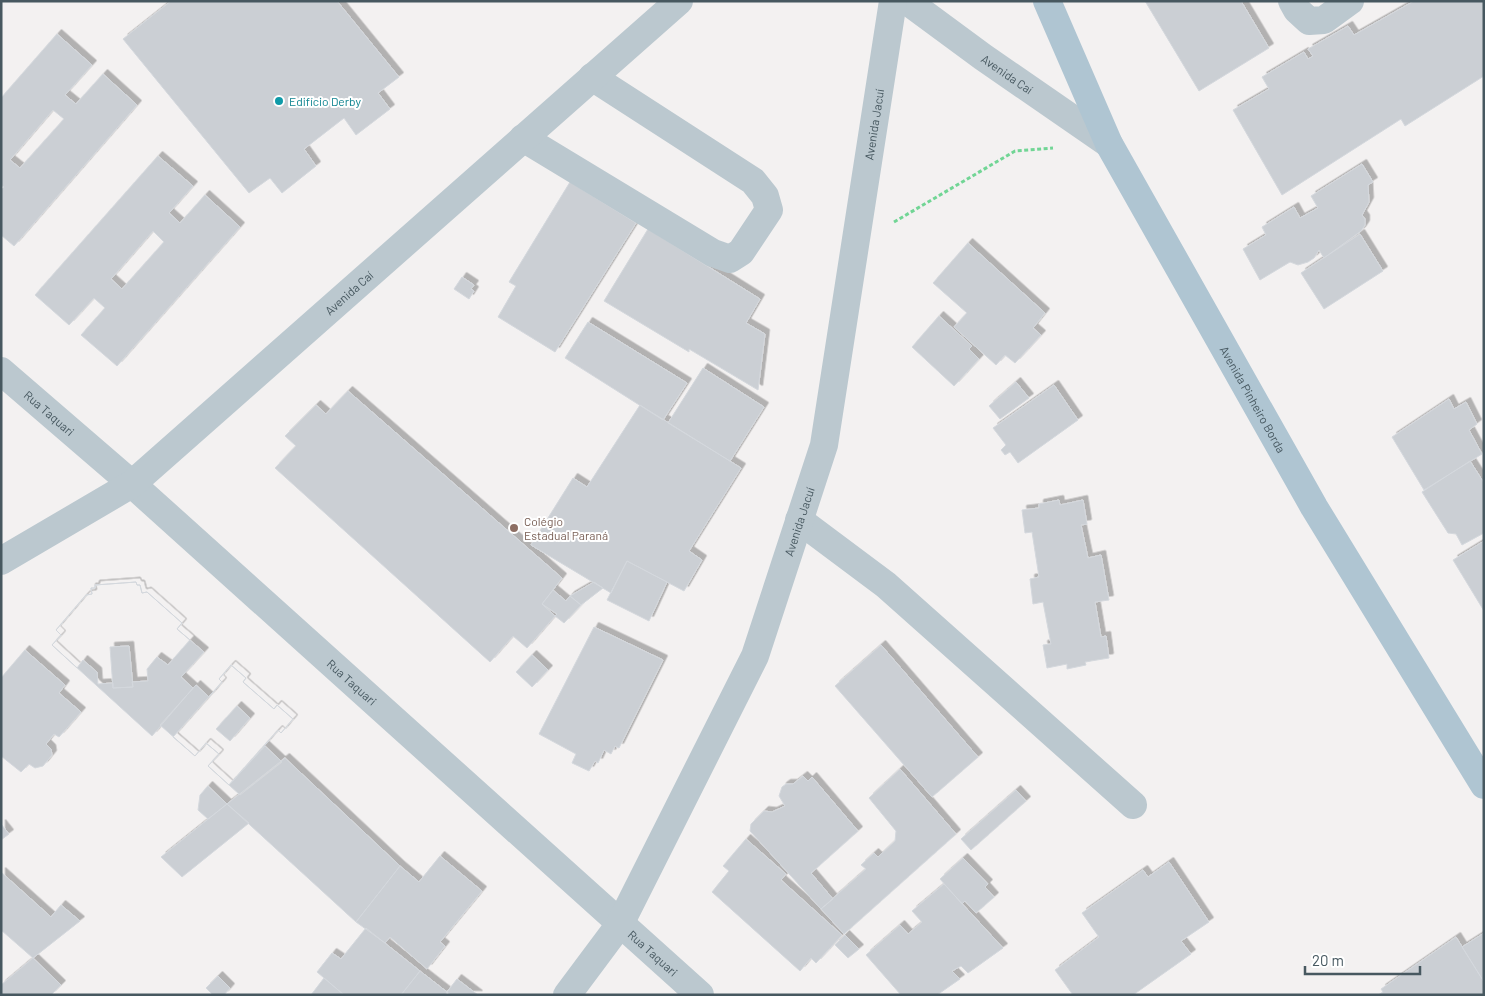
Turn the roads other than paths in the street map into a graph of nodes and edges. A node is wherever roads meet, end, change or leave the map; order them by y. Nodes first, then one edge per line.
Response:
1 (679, 1) edge
2 (894, 1) edge
3 (908, 1) edge
4 (1047, 1) edge
5 (1292, 1) edge
6 (1350, 1) edge
7 (592, 77) junction
8 (523, 138) junction
9 (1109, 144) junction
10 (1, 371) edge
11 (132, 484) junction
12 (799, 520) junction
13 (1, 561) edge
14 (1484, 785) edge
15 (1134, 805) dead end
16 (620, 924) junction
17 (568, 995) edge
18 (700, 995) edge

1 - 7 street, Avenida Caí
2 - 12 street, Avenida Jacuí
3 - 9 street, Avenida Caí
4 - 9 main road, Avenida Pinheiro Borda
5 - 6 street
7 - 8 street, Avenida Caí
7 - 8 street
8 - 11 street, Avenida Caí
9 - 14 main road, Avenida Pinheiro Borda
10 - 11 street, Rua Taquari
11 - 13 street, Avenida Caí
11 - 16 street, Rua Taquari
12 - 15 street
12 - 16 street, Avenida Jacuí
16 - 17 street, Avenida Jacuí
16 - 18 street, Rua Taquari

